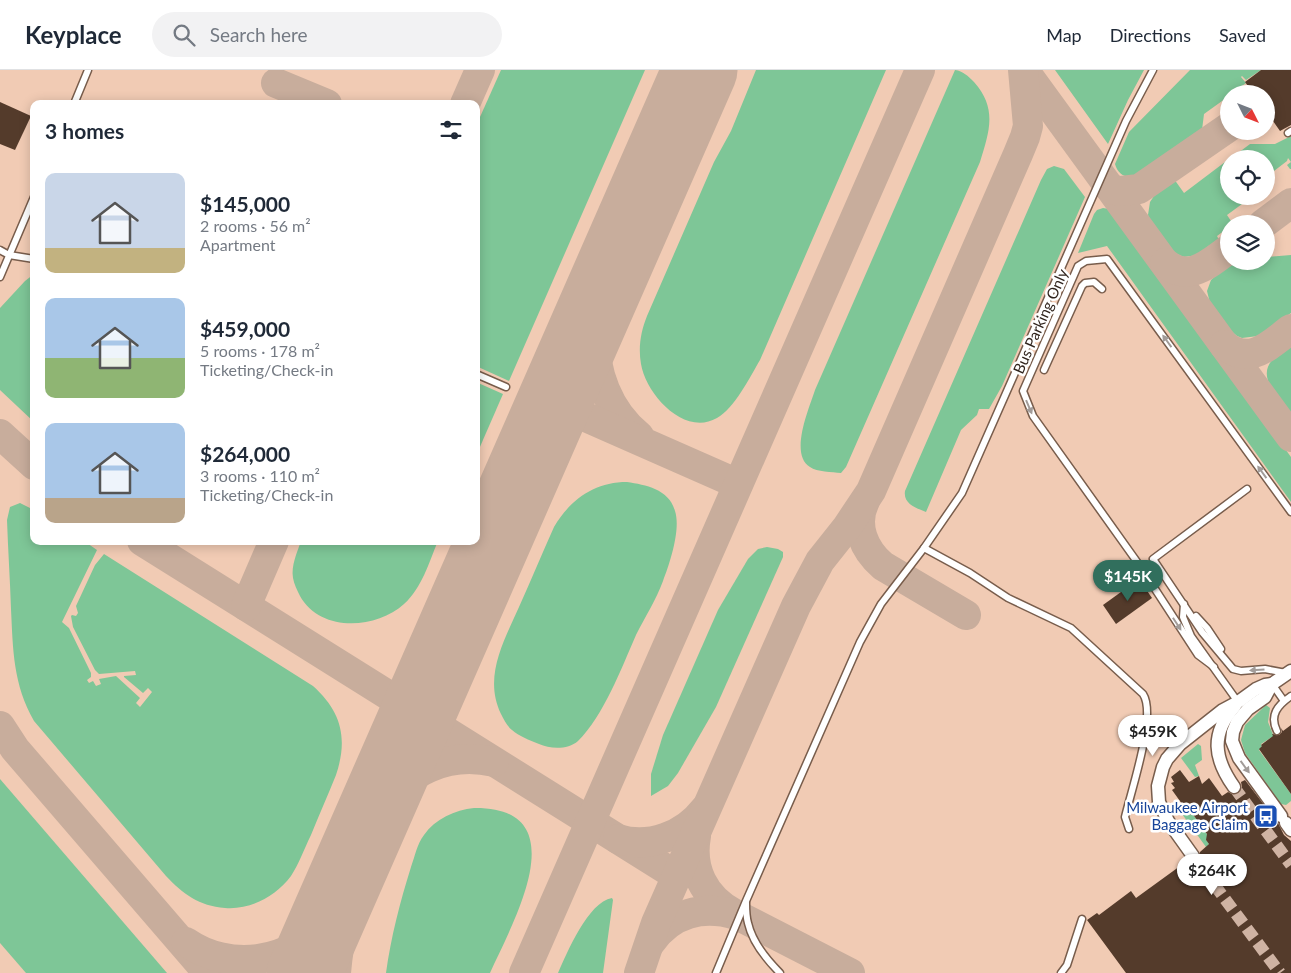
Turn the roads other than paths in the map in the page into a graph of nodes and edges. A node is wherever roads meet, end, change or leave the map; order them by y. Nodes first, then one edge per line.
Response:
1 (88, 70) edge
2 (1153, 70) edge
3 (78, 100) edge
4 (30, 206) edge
5 (0, 250) edge
6 (9, 255) junction
7 (30, 258) edge
8 (0, 277) edge
9 (1102, 289) dead end
10 (1044, 370) dead end
11 (480, 376) edge
12 (506, 387) dead end
13 (1247, 489) dead end
14 (1291, 512) edge
15 (924, 548) junction
16 (1184, 602) junction
17 (1214, 667) junction
18 (1289, 672) edge
19 (1272, 684) junction
20 (1291, 696) edge
21 (1284, 701) junction
22 (1242, 707) junction
23 (1277, 731) dead end
24 (1234, 787) tunnel mouth
25 (1286, 823) edge
26 (1130, 829) dead end
27 (1193, 856) tunnel mouth
28 (746, 901) junction
29 (1082, 920) dead end
30 (716, 973) edge
31 (780, 973) edge
32 (1061, 973) edge

1 - 3 lane
2 - 15 lane
4 - 6 lane
5 - 6 lane
6 - 7 lane
6 - 8 lane
9 - 10 lane
11 - 12 lane
13 - 16 lane
14 -> 17 lane, Bus Parking Only
15 - 26 lane
15 - 28 lane
16 - 17 lane
18 -> 16 lane
17 - 22 lane
18 - 19 street
19 - 21 lane
19 - 22 street
20 - 21 lane
21 - 23 lane
22 - 24 street
22 -> 25 street
22 - 27 street
28 - 30 lane
28 - 31 lane
29 - 32 lane

